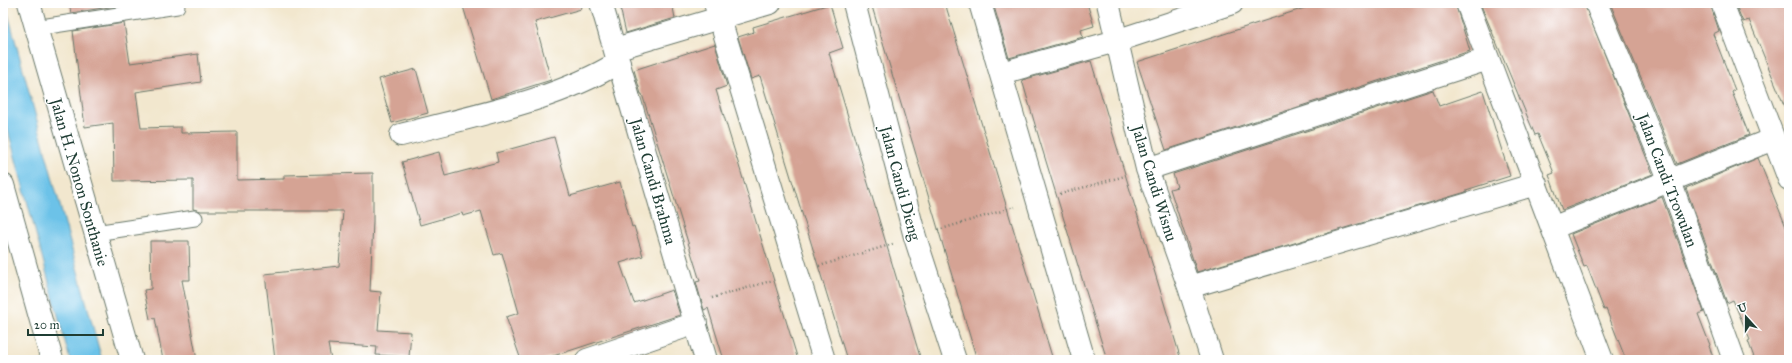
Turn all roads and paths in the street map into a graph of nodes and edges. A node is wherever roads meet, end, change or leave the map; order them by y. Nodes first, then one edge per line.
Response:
1 (29, 3) edge
2 (601, 3) edge
3 (770, 3) edge
4 (854, 3) edge
5 (980, 3) edge
6 (1108, 3) edge
7 (1232, 3) edge
8 (1467, 3) edge
9 (1596, 3) edge
10 (1722, 3) edge
11 (177, 6) dead end
12 (718, 10) edge
13 (36, 28) junction
14 (1116, 40) junction
15 (617, 56) junction
16 (1488, 59) junction
17 (1001, 73) junction
18 (401, 135) dead end
19 (1773, 139) junction
20 (1147, 169) junction
21 (1789, 179) edge
22 (1670, 181) junction
23 (1536, 184) junction
24 (3, 185) edge
25 (194, 218) dead end
26 (1552, 228) junction
27 (95, 233) junction
28 (1189, 287) junction
29 (696, 323) junction
30 (52, 360) edge
31 (132, 360) edge
32 (587, 360) edge
33 (706, 360) edge
34 (824, 360) edge
35 (955, 360) edge
36 (1084, 360) edge
37 (1212, 360) edge
38 (1602, 360) edge
39 (1734, 360) edge

1 - 13 street, Jalan H. Nonon Sonthanie
2 - 15 street, Jalan Candi Brahma
3 - 12 street
4 - 35 street, Jalan Candi Dieng
5 - 17 street
6 - 14 street, Jalan Candi Wisnu
7 - 14 street
8 - 16 street
9 - 22 street, Jalan Candi Trowulan
10 - 19 street
11 - 13 lane
12 - 15 street
12 - 34 street
13 - 27 street, Jalan H. Nonon Sonthanie
14 - 17 street
14 - 20 street, Jalan Candi Wisnu
15 - 18 street
15 - 29 street, Jalan Candi Brahma
16 - 20 street
16 - 23 street
17 - 36 street
19 - 21 street
19 - 22 street
20 - 28 street, Jalan Candi Wisnu
22 - 26 street
22 - 39 street, Jalan Candi Trowulan
23 - 26 street
23 - 28 street
24 - 30 street
25 - 27 lane
26 - 38 street
27 - 31 street, Jalan H. Nonon Sonthanie
28 - 37 street, Jalan Candi Wisnu
29 - 32 street
29 - 33 street, Jalan Candi Brahma

